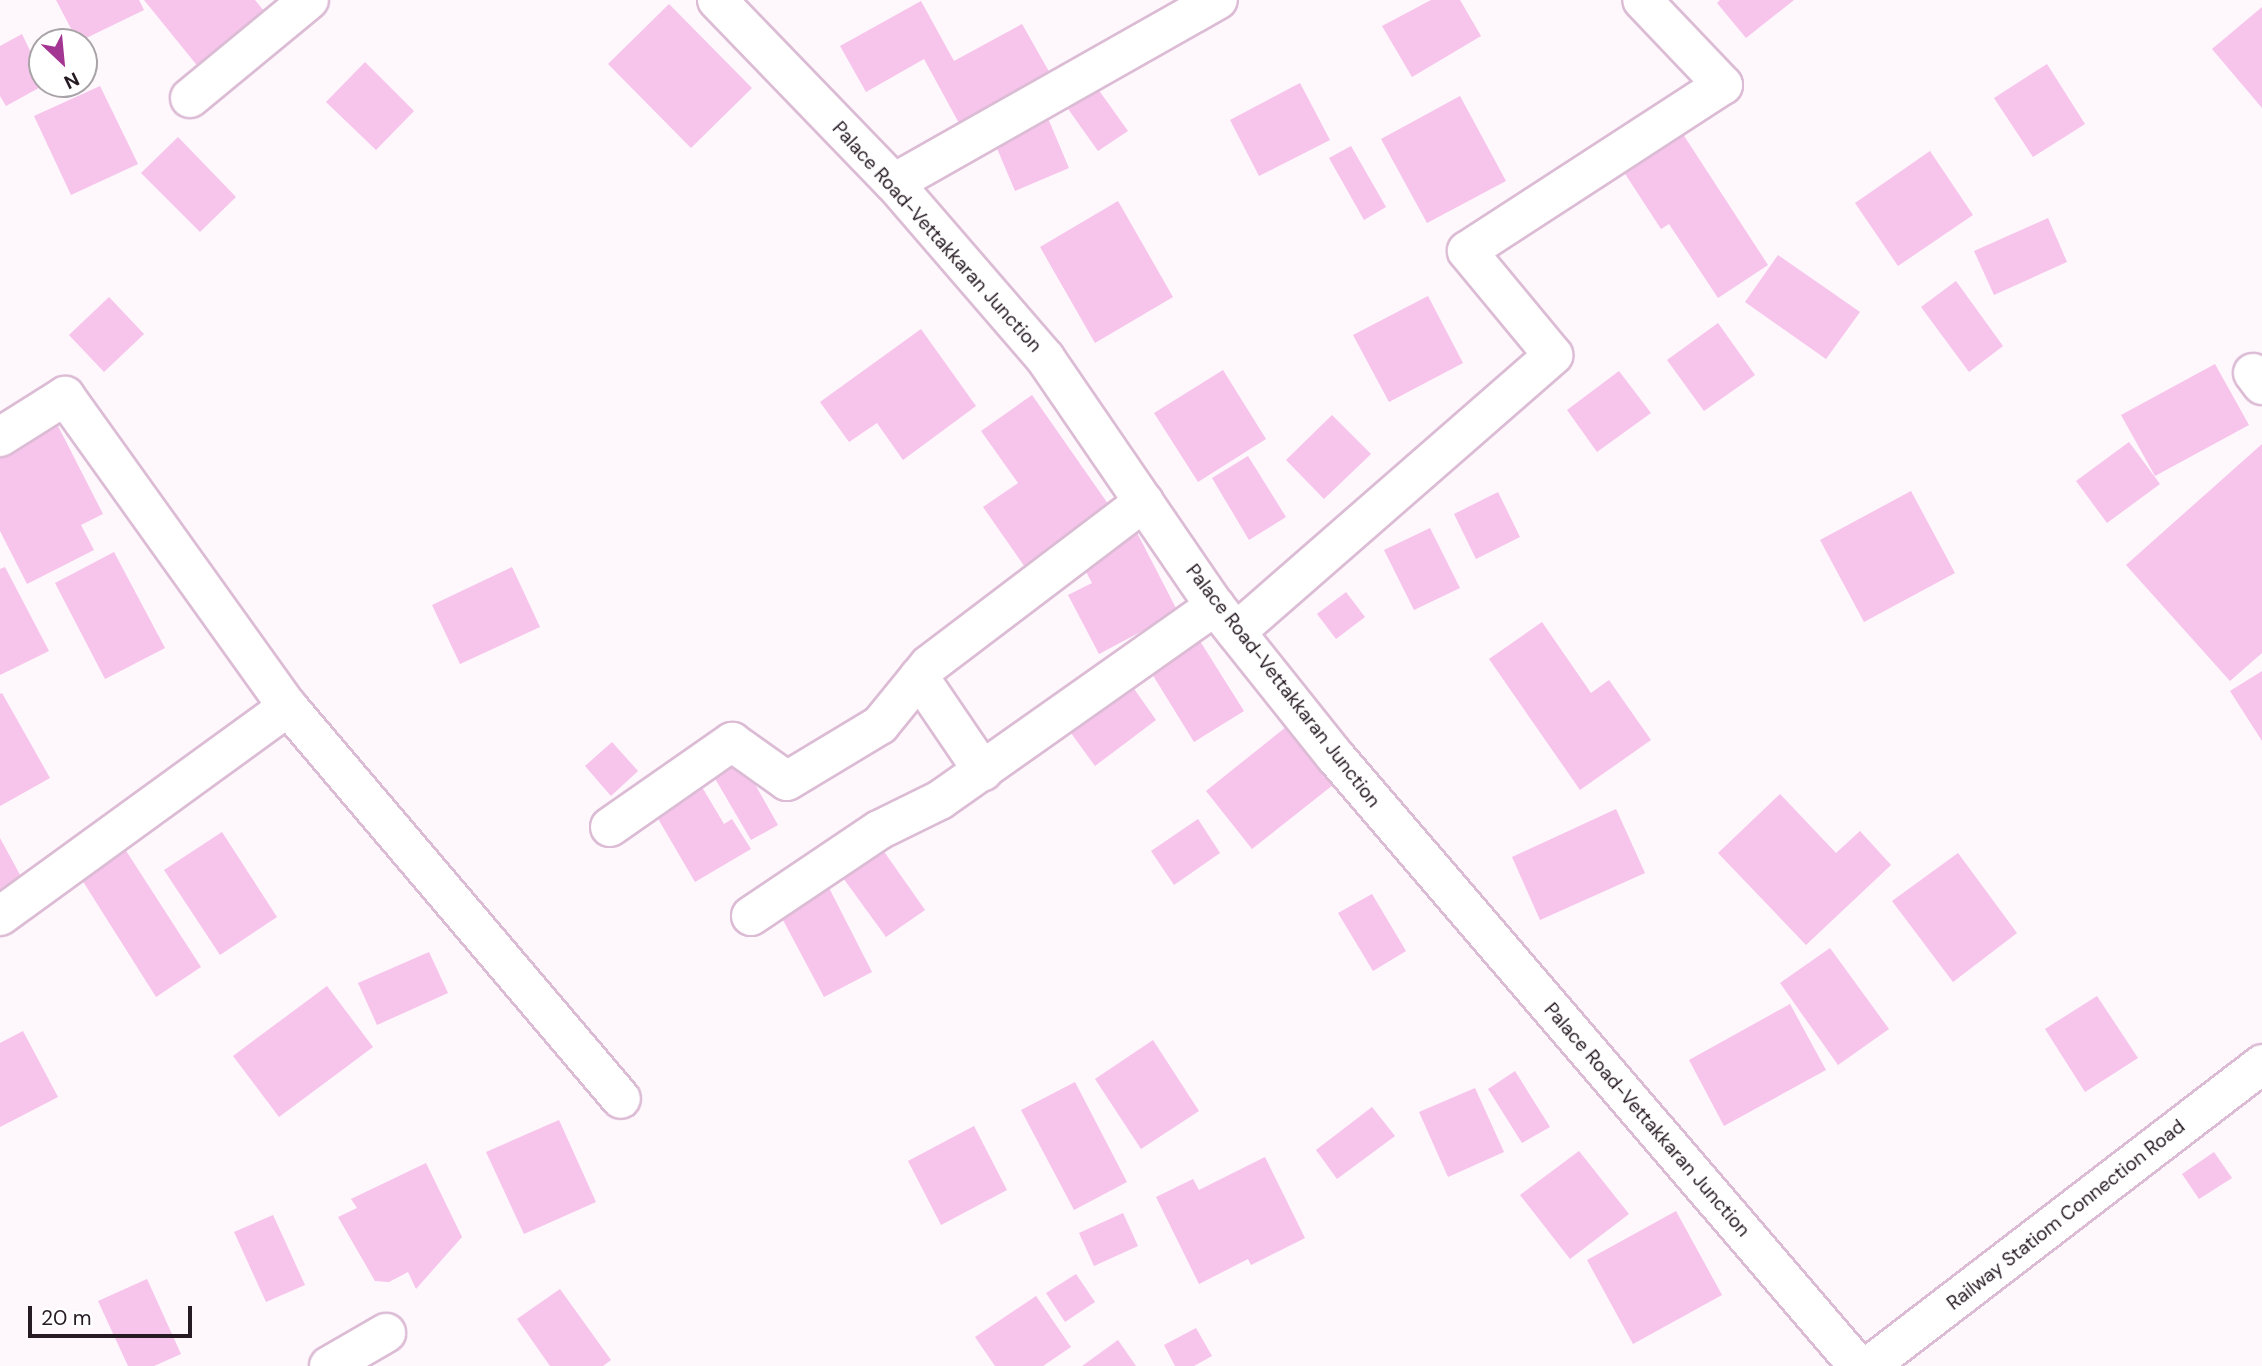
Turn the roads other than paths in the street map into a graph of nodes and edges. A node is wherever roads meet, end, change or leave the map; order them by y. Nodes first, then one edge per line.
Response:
1 (309, 0) edge
2 (717, 0) edge
3 (1218, 0) edge
4 (1642, 0) edge
5 (190, 98) dead end
6 (894, 183) junction
7 (0, 437) edge
8 (1144, 502) junction
9 (1225, 619) junction
10 (919, 677) junction
11 (288, 707) junction
12 (983, 771) junction
13 (610, 827) dead end
14 (0, 916) edge
15 (751, 916) dead end
16 (2262, 1064) edge
17 (621, 1099) dead end
18 (386, 1333) dead end
19 (329, 1366) edge
20 (1858, 1366) edge
21 (1869, 1366) edge

1 - 5 street
2 - 6 street, Palace Road-Vettakkaran Junction
3 - 6 street
4 - 9 street
6 - 8 street, Palace Road-Vettakkaran Junction
7 - 11 street
8 - 9 street, Palace Road-Vettakkaran Junction
8 - 10 street
9 - 12 street
9 - 20 street, Palace Road-Vettakkaran Junction
10 - 12 street
10 - 13 street
11 - 14 street
11 - 17 street
12 - 15 street
16 - 21 street, Railway Statiom Connection Road
18 - 19 street

